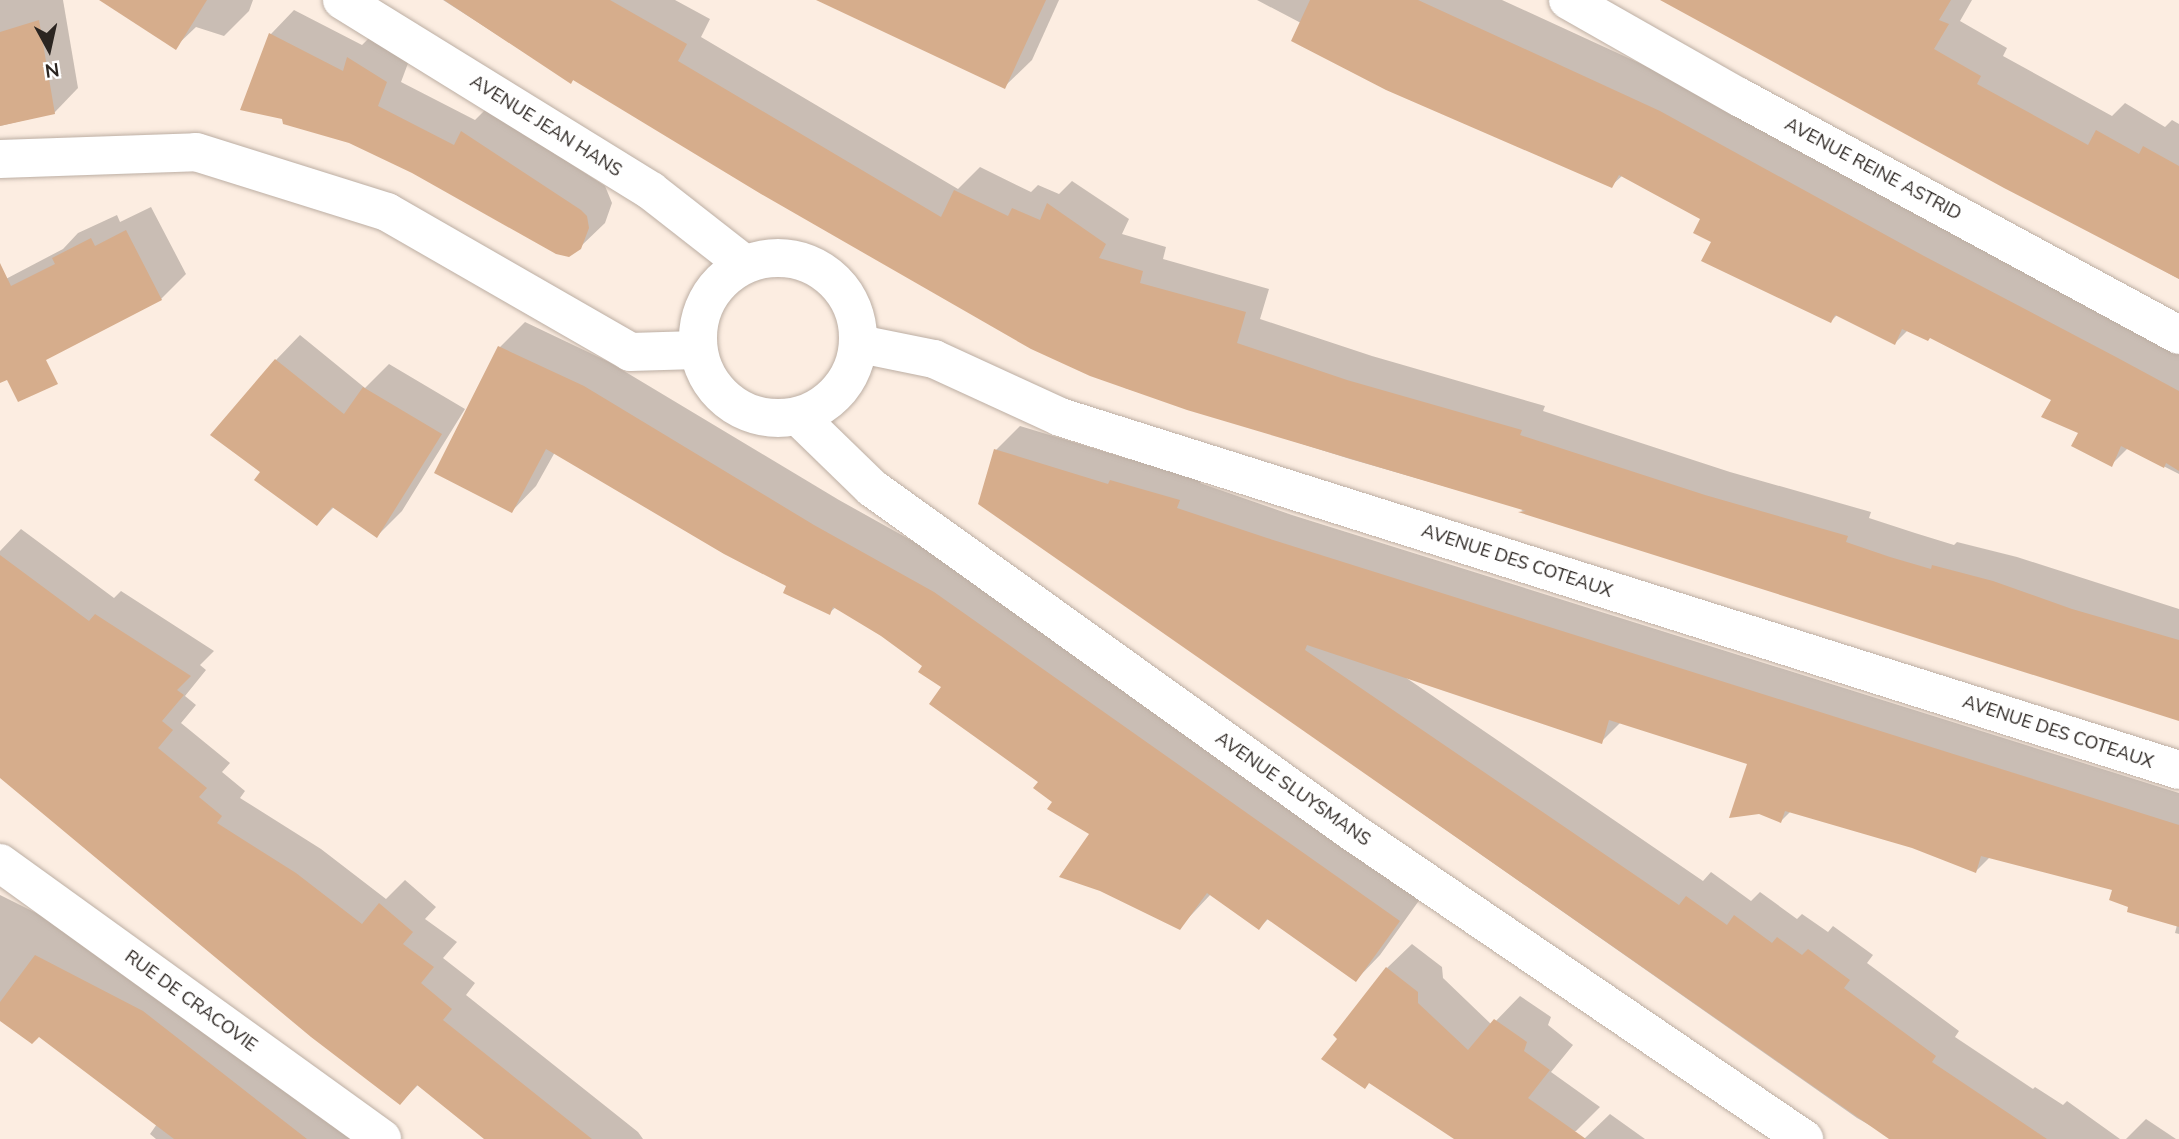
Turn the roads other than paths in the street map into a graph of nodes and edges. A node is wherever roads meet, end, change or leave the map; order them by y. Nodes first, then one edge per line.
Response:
1 (342, 0) edge
2 (1568, 0) edge
3 (0, 159) edge
4 (743, 263) junction
5 (2179, 335) edge
6 (860, 344) junction
7 (697, 350) junction
8 (799, 417) junction
9 (2179, 770) edge
10 (0, 863) edge
11 (382, 1139) edge
12 (1804, 1139) edge

1 - 4 street, AVENUE JEAN HANS
2 - 5 street, AVENUE REINE ASTRID
3 - 7 street
4 - 6 street
4 - 7 street
6 - 8 street
6 - 9 street, AVENUE DES COTEAUX
7 - 8 street
8 - 12 street, AVENUE SLUYSMANS
10 - 11 street, RUE DE CRACOVIE

